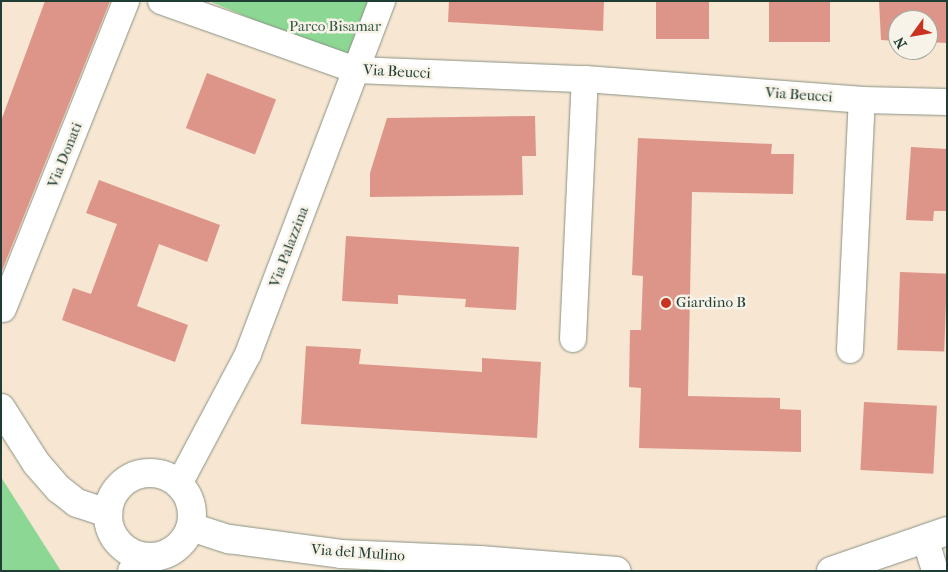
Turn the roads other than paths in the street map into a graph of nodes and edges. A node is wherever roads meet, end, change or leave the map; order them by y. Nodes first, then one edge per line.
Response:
1 (126, 1) edge
2 (161, 1) edge
3 (382, 1) edge
4 (356, 70) junction
5 (585, 79) junction
6 (862, 100) junction
7 (947, 102) edge
8 (3, 309) dead end
9 (573, 339) dead end
10 (850, 350) dead end
11 (1, 408) edge
12 (178, 484) junction
13 (108, 513) junction
14 (191, 527) junction
15 (936, 535) edge
16 (135, 563) edge
17 (617, 571) edge
18 (831, 571) edge
19 (936, 571) edge

1 - 8 street, Via Donati
2 - 4 street, Via Beucci
3 - 4 street, Via Palazzina
4 - 5 street, Via Beucci
4 - 12 street, Via Palazzina
5 - 6 street, Via Beucci
5 - 9 street
6 - 7 street, Via Beucci
6 - 10 street
11 - 13 street
12 - 13 street
12 - 14 street
13 - 16 street
14 - 16 street
14 - 17 street, Via del Mulino
15 - 18 street
15 - 19 street

